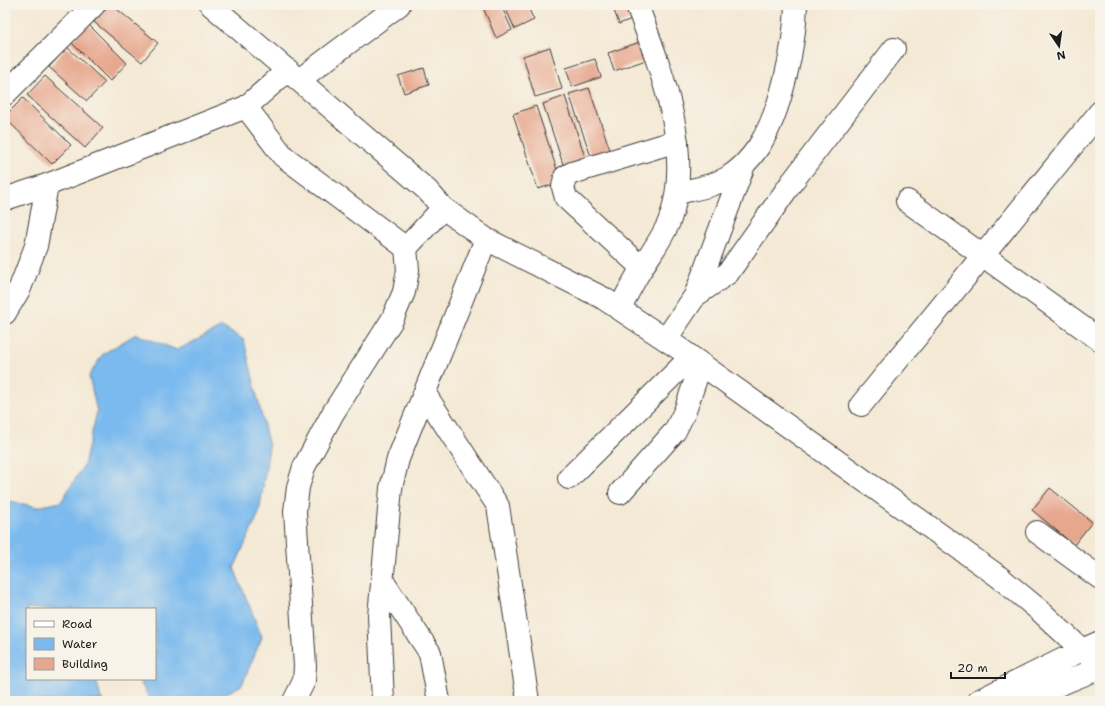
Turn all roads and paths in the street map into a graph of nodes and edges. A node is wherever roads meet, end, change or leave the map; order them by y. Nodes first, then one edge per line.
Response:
1 (94, 5) edge
2 (211, 5) edge
3 (399, 5) edge
4 (637, 5) edge
5 (796, 5) edge
6 (894, 49) dead end
7 (293, 75) junction
8 (5, 94) edge
9 (246, 107) junction
10 (1100, 112) edge
11 (677, 140) junction
12 (744, 165) junction
13 (47, 185) junction
14 (677, 192) junction
15 (5, 199) edge
16 (907, 201) dead end
17 (443, 208) junction
18 (486, 239) junction
19 (406, 248) junction
20 (983, 256) junction
21 (642, 268) junction
22 (695, 296) junction
23 (619, 309) junction
24 (5, 312) edge
25 (666, 339) junction
26 (1100, 340) edge
27 (696, 360) junction
28 (425, 394) junction
29 (861, 404) dead end
30 (569, 478) dead end
31 (620, 493) dead end
32 (1037, 532) dead end
33 (1100, 578) edge
34 (382, 580) junction
35 (1091, 646) edge
36 (1100, 663) edge
37 (1100, 668) edge
38 (294, 701) edge
39 (382, 701) edge
40 (440, 701) edge
41 (528, 701) edge
42 (978, 701) edge
43 (1019, 701) edge

1 - 8 street
2 - 7 street
3 - 7 street
4 - 11 street
5 - 12 street
6 - 22 street
7 - 9 street
7 - 17 street
9 - 13 street
9 - 19 street
10 - 20 street
11 - 14 street
11 - 21 street
12 - 14 street
12 - 22 street
13 - 15 street
13 - 24 street
14 - 21 street
16 - 20 street
17 - 18 street
17 - 19 street
18 - 23 street
18 - 28 street
19 - 38 street
20 - 26 street
20 - 29 street
21 - 23 street
22 - 25 street
23 - 25 street
25 - 27 street
27 - 30 street
27 - 31 street
27 - 35 street
28 - 34 street
28 - 41 street
32 - 33 street
34 - 39 street
34 - 40 street
35 - 36 street
35 - 42 street
37 - 43 street

